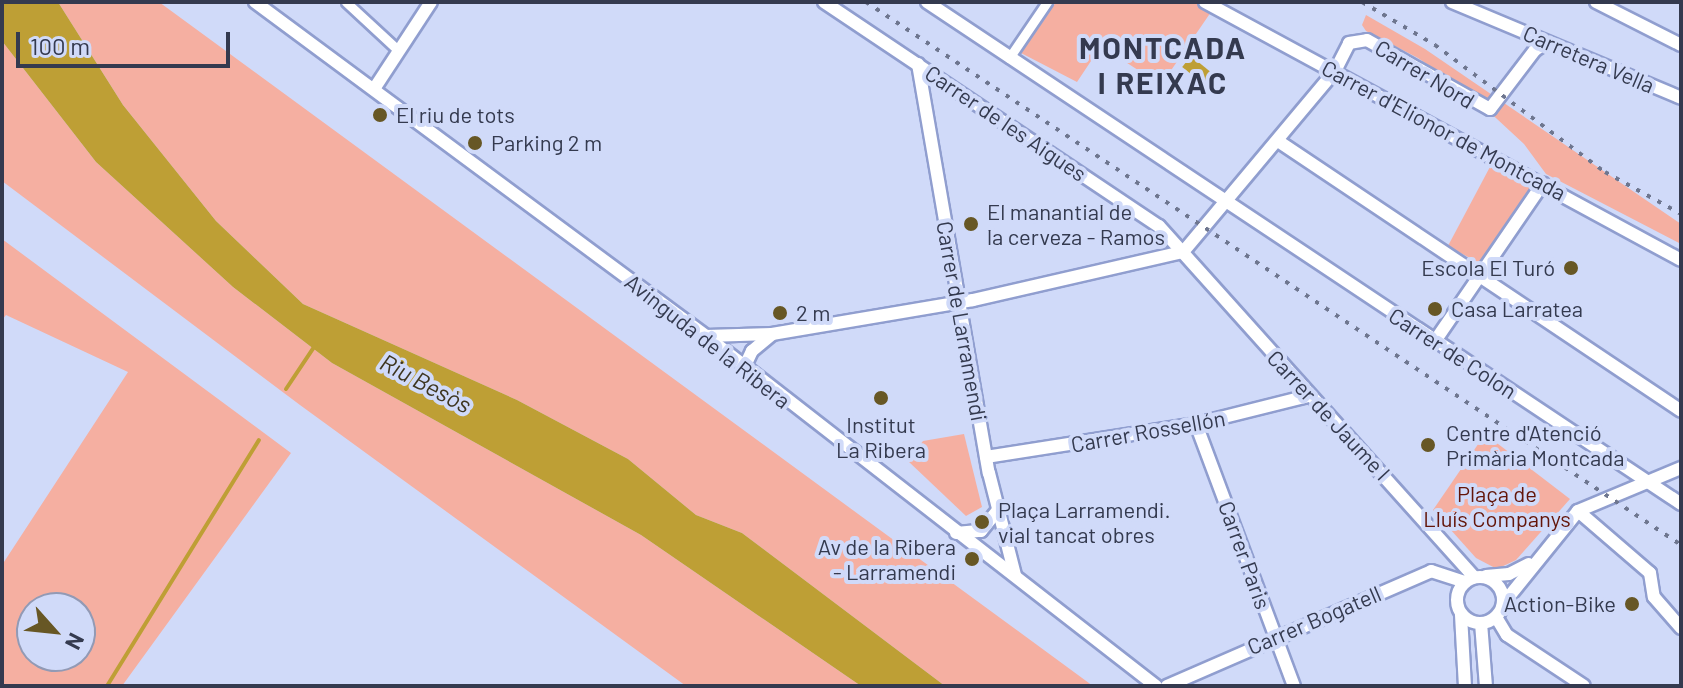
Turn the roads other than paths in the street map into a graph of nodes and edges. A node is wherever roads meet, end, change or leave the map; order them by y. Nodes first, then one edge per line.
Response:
1 (255, 2) edge
2 (346, 2) edge
3 (431, 2) edge
4 (824, 2) edge
5 (927, 2) edge
6 (952, 2) edge
7 (1047, 2) edge
8 (1205, 2) edge
9 (1452, 2) edge
10 (1596, 2) edge
11 (944, 14) junction
12 (1547, 42) junction
13 (1681, 45) edge
14 (399, 51) junction
15 (1009, 58) junction
16 (918, 64) junction
17 (1335, 71) junction
18 (374, 89) junction
19 (1681, 98) edge
20 (1278, 141) junction
21 (1543, 183) junction
22 (1224, 203) junction
23 (1183, 252) junction
24 (1681, 260) edge
25 (1480, 275) junction
26 (958, 301) junction
27 (772, 334) junction
28 (706, 336) junction
29 (1435, 341) junction
30 (744, 368) junction
31 (1308, 396) junction
32 (1681, 411) edge
33 (1196, 424) junction
34 (986, 457) junction
35 (1681, 468) edge
36 (1648, 482) junction
37 (1681, 504) edge
38 (998, 510) junction
39 (1578, 511) junction
40 (956, 533) junction
41 (1535, 560) junction
42 (1015, 576) junction
43 (1474, 578) junction
44 (1503, 604) junction
45 (1461, 615) junction
46 (1496, 617) junction
47 (1481, 623) junction
48 (1681, 628) edge
49 (1275, 636) junction
50 (1156, 686) edge
51 (1167, 686) edge
52 (1294, 686) edge
53 (1465, 686) edge
54 (1486, 686) edge
55 (1584, 686) edge

1 - 18 street, Avinguda de la Ribera
2 - 14 street
3 - 14 street
4 - 16 street, Carrer de les Aigues
5 - 11 street, Carrer de Colon
6 - 11 street
7 - 15 street
8 - 17 street, Carrer d'Elionor de Montcada
9 - 12 street, Carretera Vella
10 - 13 street
11 - 15 street, Carrer de Colon
12 - 17 street, Carrer Nord
12 - 19 street, Carretera Vella
14 - 18 street
15 - 22 street, Carrer de Colon
16 - 23 street, Carrer de les Aigues
16 - 26 street, Carrer de Larramendi
17 - 20 street
17 - 21 street, Carrer d'Elionor de Montcada
18 - 28 street, Avinguda de la Ribera
20 - 22 street
20 - 25 street
21 - 24 street, Carrer d'Elionor de Montcada
21 - 25 street
22 - 23 street
22 - 29 street, Carrer de Colon
23 - 26 street
23 - 31 street, Carrer de Jaume I
25 - 29 street
25 - 32 street
26 - 27 street
26 - 34 street, Carrer de Larramendi
27 - 28 street
27 - 30 street
28 - 30 street, Avinguda de la Ribera
29 - 36 street, Carrer de Colon
30 - 40 street, Avinguda de la Ribera
31 - 33 street, Carrer Rossellón
31 - 43 street, Carrer de Jaume I
33 - 34 street, Carrer Rossellón
33 - 49 street, Carrer Paris
34 - 38 street, Carrer de Larramendi
35 - 36 street
36 - 37 street, Carrer de Colon
36 - 39 street
38 - 40 street
38 - 42 street, Carrer de Larramendi
39 - 41 street
39 - 48 street
40 - 42 street, Avinguda de la Ribera
41 - 43 street
41 - 44 street
42 - 50 street, Avinguda de la Ribera
43 - 44 street
43 - 45 street
43 - 49 street, Carrer Bogatell
44 - 46 street
45 - 47 street
45 - 53 street
46 - 47 street
46 - 55 street
47 - 54 street
49 - 51 street, Carrer Bogatell
49 - 52 street, Carrer Paris

